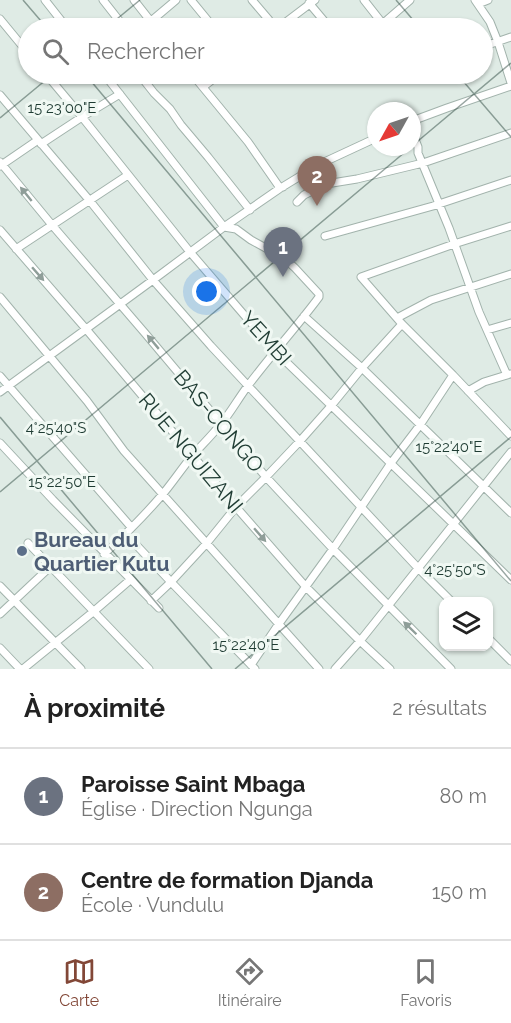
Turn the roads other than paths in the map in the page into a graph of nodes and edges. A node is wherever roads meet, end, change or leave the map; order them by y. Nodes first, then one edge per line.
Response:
1 (45, 0) edge
2 (103, 0) edge
3 (134, 0) edge
4 (176, 0) edge
5 (191, 0) edge
6 (252, 0) edge
7 (364, 0) edge
8 (410, 0) edge
9 (488, 0) edge
10 (311, 2) edge
11 (477, 2) edge
12 (59, 18) edge
13 (117, 18) edge
14 (147, 18) edge
15 (160, 18) edge
16 (206, 18) edge
17 (267, 18) edge
18 (291, 18) edge
19 (323, 18) edge
20 (376, 18) edge
21 (391, 18) edge
22 (487, 18) edge
23 (0, 19) edge
24 (493, 30) edge
25 (511, 37) edge
26 (18, 41) edge
27 (498, 42) junction
28 (493, 44) edge
29 (54, 84) edge
30 (112, 84) edge
31 (147, 84) edge
32 (200, 84) edge
33 (207, 84) edge
34 (511, 85) edge
35 (203, 87) junction
36 (120, 94) junction
37 (1, 99) edge
38 (82, 117) junction
39 (421, 118) edge
40 (511, 133) edge
41 (40, 142) junction
42 (367, 142) edge
43 (420, 156) edge
44 (423, 163) junction
45 (1, 164) edge
46 (128, 175) junction
47 (511, 180) edge
48 (283, 187) junction
49 (90, 201) junction
50 (297, 202) dead end
51 (440, 204) junction
52 (250, 210) junction
53 (52, 225) junction
54 (224, 226) junction
55 (511, 226) edge
56 (0, 230) edge
57 (325, 236) dead end
58 (454, 244) junction
59 (16, 249) junction
60 (190, 252) junction
61 (511, 274) edge
62 (153, 280) junction
63 (470, 286) junction
64 (0, 297) edge
65 (120, 304) junction
66 (304, 316) junction
67 (399, 321) junction
68 (511, 323) edge
69 (86, 329) junction
70 (487, 330) junction
71 (276, 352) junction
72 (48, 356) junction
73 (362, 368) junction
74 (509, 374) edge
75 (453, 375) junction
76 (0, 376) edge
77 (8, 385) junction
78 (248, 386) junction
79 (468, 391) junction
80 (0, 392) edge
81 (331, 406) junction
82 (511, 423) edge
83 (221, 424) junction
84 (420, 425) junction
85 (503, 427) junction
86 (511, 436) edge
87 (300, 441) junction
88 (0, 443) edge
89 (511, 452) edge
90 (193, 455) junction
91 (391, 463) junction
92 (266, 477) junction
93 (484, 487) junction
94 (163, 493) junction
95 (362, 506) junction
96 (236, 507) junction
97 (511, 513) edge
98 (453, 524) junction
99 (128, 531) junction
100 (28, 543) dead end
101 (207, 544) junction
102 (333, 549) junction
103 (104, 554) junction
104 (50, 567) junction
105 (418, 568) junction
106 (130, 580) junction
107 (511, 580) edge
108 (171, 582) junction
109 (0, 586) edge
110 (306, 587) junction
111 (447, 597) edge
112 (151, 600) junction
113 (14, 601) junction
114 (387, 606) junction
115 (159, 608) dead end
116 (93, 612) junction
117 (0, 614) edge
118 (278, 625) junction
119 (360, 641) junction
120 (56, 643) junction
121 (493, 643) edge
122 (0, 648) edge
123 (511, 661) edge
124 (253, 667) edge
125 (147, 668) edge
126 (22, 669) edge
127 (81, 669) edge
128 (319, 669) edge
129 (335, 669) edge
130 (390, 669) edge
131 (451, 669) edge

1 - 12 street
2 - 13 street
3 - 14 street
4 - 15 street
5 - 16 street
6 - 17 street
7 - 20 street
8 - 21 street
9 - 11 street
10 - 18 street
10 - 19 street
11 - 22 street
23 - 26 street
24 - 27 street
25 - 27 street
27 - 28 street
27 - 34 street
29 - 38 street, YEMBI
30 - 36 street
31 - 52 street
32 - 35 street
33 - 35 street
34 - 39 street
35 - 48 street
36 - 38 street
36 - 54 street
37 - 41 street
38 - 41 street
38 - 46 street, YEMBI
40 - 44 street
41 - 45 street
41 - 49 street
42 - 48 street
43 - 44 street
44 - 50 street
44 - 51 street
53 -> 45 street, BAS-CONGO
46 - 49 street
46 - 60 street, YEMBI
47 - 51 street
48 - 52 street
49 - 53 street
49 - 62 street
51 - 57 street
51 - 58 street
52 - 54 street
53 - 59 street
53 - 65 street, BAS-CONGO
54 - 60 street
54 - 66 street
55 - 58 street
56 - 59 street, RUE NGUIZANI
58 - 63 street
58 - 67 street
59 -> 69 street, RUE NGUIZANI
60 - 62 street
60 - 71 street, YEMBI
61 - 63 street
62 - 65 street
62 - 78 street
63 - 67 street
63 - 70 street
64 - 72 street
65 - 69 street
83 -> 65 street, BAS-CONGO
66 - 71 street
66 - 73 street
67 - 73 street
67 - 75 street
68 - 70 street
69 - 72 street
69 - 90 street, RUE NGUIZANI
70 - 74 street
71 - 78 street
71 - 81 street, YEMBI
72 - 77 street
72 - 94 street
73 - 81 street
73 - 84 street
74 - 79 street
75 - 79 street
75 - 84 street
76 - 77 street
77 - 80 street
77 - 99 street
78 - 83 street
78 - 87 street
79 - 85 street
81 - 87 street
81 - 91 street, YEMBI
82 - 85 street
83 - 90 street
83 - 92 street, BAS-CONGO
84 - 91 street
84 - 93 street
85 - 86 street
87 - 92 street
87 - 95 street
88 - 103 street
89 - 93 street
90 - 94 street
90 - 96 street, RUE NGUIZANI
91 - 95 street
91 - 98 street, YEMBI
92 - 96 street
92 - 102 street, BAS-CONGO
93 - 97 street
93 - 98 street
94 - 99 street
94 - 101 street
95 - 102 street
95 - 105 street
96 - 101 street
96 -> 110 street, RUE NGUIZANI
98 - 105 street
98 - 107 street, YEMBI
99 - 103 street
99 - 108 street
100 - 104 street
101 - 108 street
101 - 118 street
102 - 110 street
102 - 114 street, BAS-CONGO
103 - 106 street
104 - 113 street
104 - 116 street
105 - 111 street
105 - 114 street
106 - 112 street
106 - 116 street
108 - 112 street
108 - 124 street
109 - 113 street
110 - 118 street
110 - 119 street, RUE NGUIZANI
112 - 115 street
113 - 117 street
113 - 120 street
114 - 119 street
131 -> 114 street, BAS-CONGO
116 - 120 street
116 - 125 street
118 - 124 street
118 - 128 street
119 - 129 street
119 - 130 street, RUE NGUIZANI
120 - 126 street
120 - 127 street
121 - 123 street
122 - 126 street

